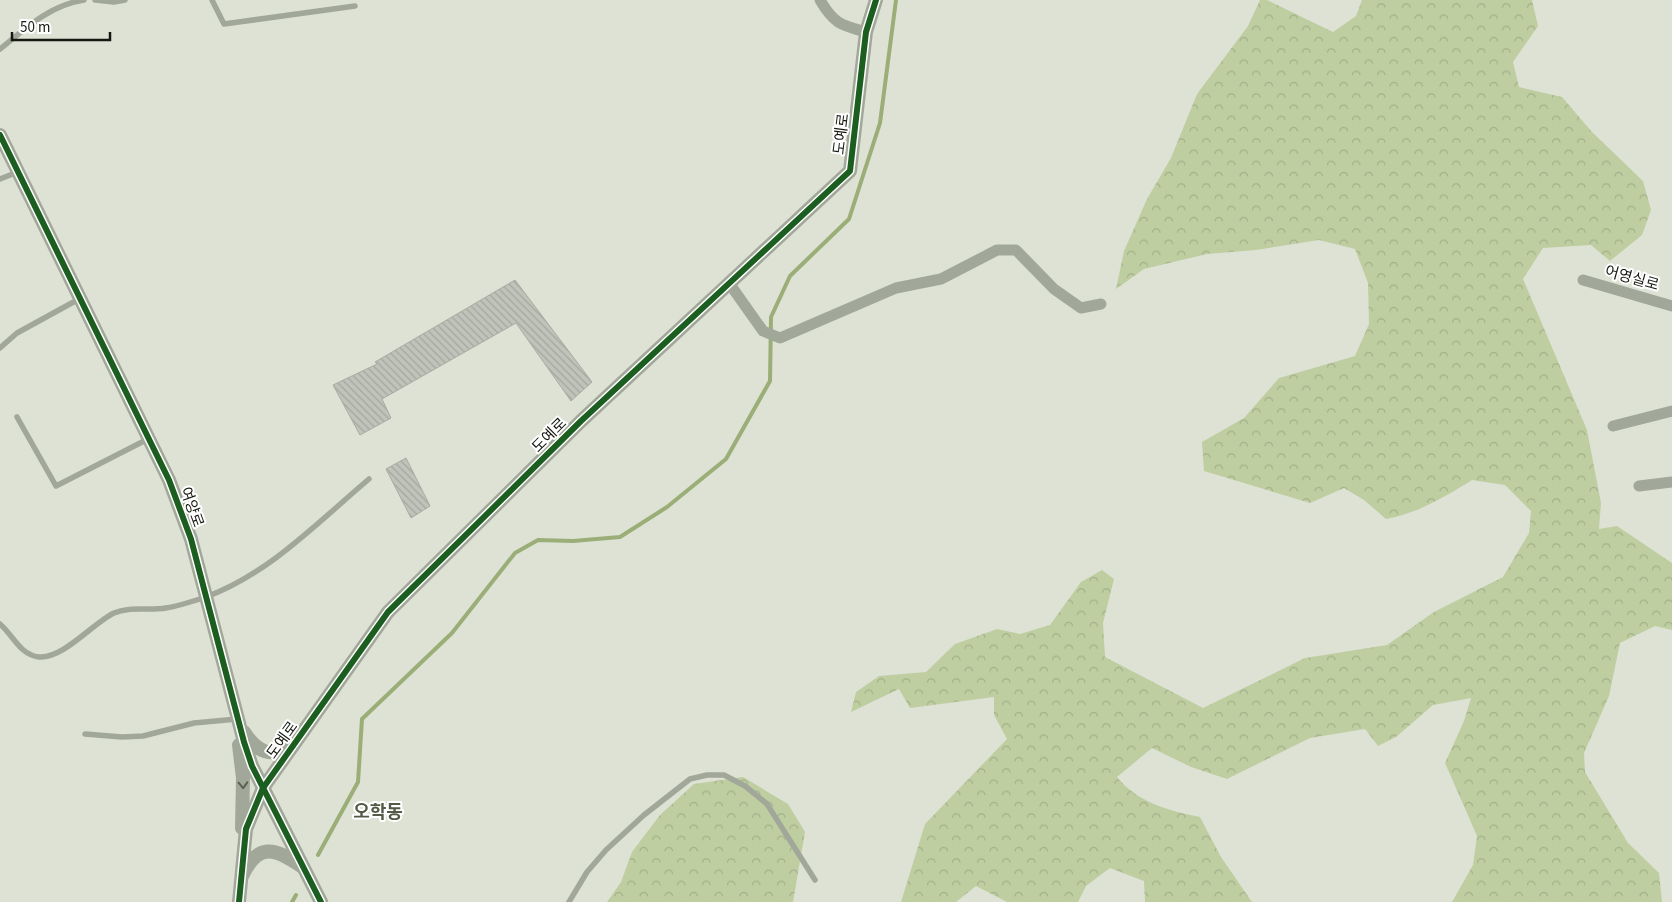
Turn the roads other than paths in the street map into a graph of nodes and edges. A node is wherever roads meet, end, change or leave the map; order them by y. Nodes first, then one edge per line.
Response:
1 (84, 0) edge
2 (95, 0) edge
3 (125, 0) edge
4 (212, 0) edge
5 (820, 0) edge
6 (876, 0) edge
7 (355, 6) dead end
8 (866, 32) junction
9 (0, 49) edge
10 (0, 135) edge
11 (18, 172) junction
12 (0, 179) edge
13 (1583, 280) dead end
14 (729, 283) junction
15 (81, 298) junction
16 (1101, 304) dead end
17 (1672, 306) edge
18 (0, 348) edge
19 (1672, 411) edge
20 (17, 417) dead end
21 (1612, 426) dead end
22 (150, 438) junction
23 (369, 479) dead end
24 (1672, 482) edge
25 (1639, 486) dead end
26 (207, 597) junction
27 (0, 624) edge
28 (237, 719) junction
29 (85, 734) dead end
30 (298, 740) junction
31 (263, 788) junction
32 (242, 850) junction
33 (303, 868) junction
34 (241, 879) junction
35 (815, 880) dead end
36 (239, 902) edge
37 (321, 902) edge
38 (569, 902) edge

1 - 9 lane
2 - 3 lane
4 - 7 lane
5 - 8 street
6 - 8 street, 도예로
8 - 14 street, 도예로
10 - 11 street, 여양로
11 - 12 lane
11 - 15 street, 여양로
13 - 17 street, 어영실로
14 - 16 street
14 - 30 street, 도예로
15 - 18 lane
15 - 22 street, 여양로
19 - 21 street
20 - 22 lane
22 - 26 street, 여양로
23 - 26 lane
24 - 25 street
26 - 27 lane
26 - 28 street, 여양로
28 - 29 lane
28 - 30 street
28 - 31 street, 여양로
28 -> 32 street
30 - 31 street, 도예로
31 - 32 street, 도예로
31 - 33 street, 여양로
32 - 34 street, 도예로
33 - 34 street
33 - 37 street, 여양로
34 - 36 street, 도예로
35 - 38 lane

